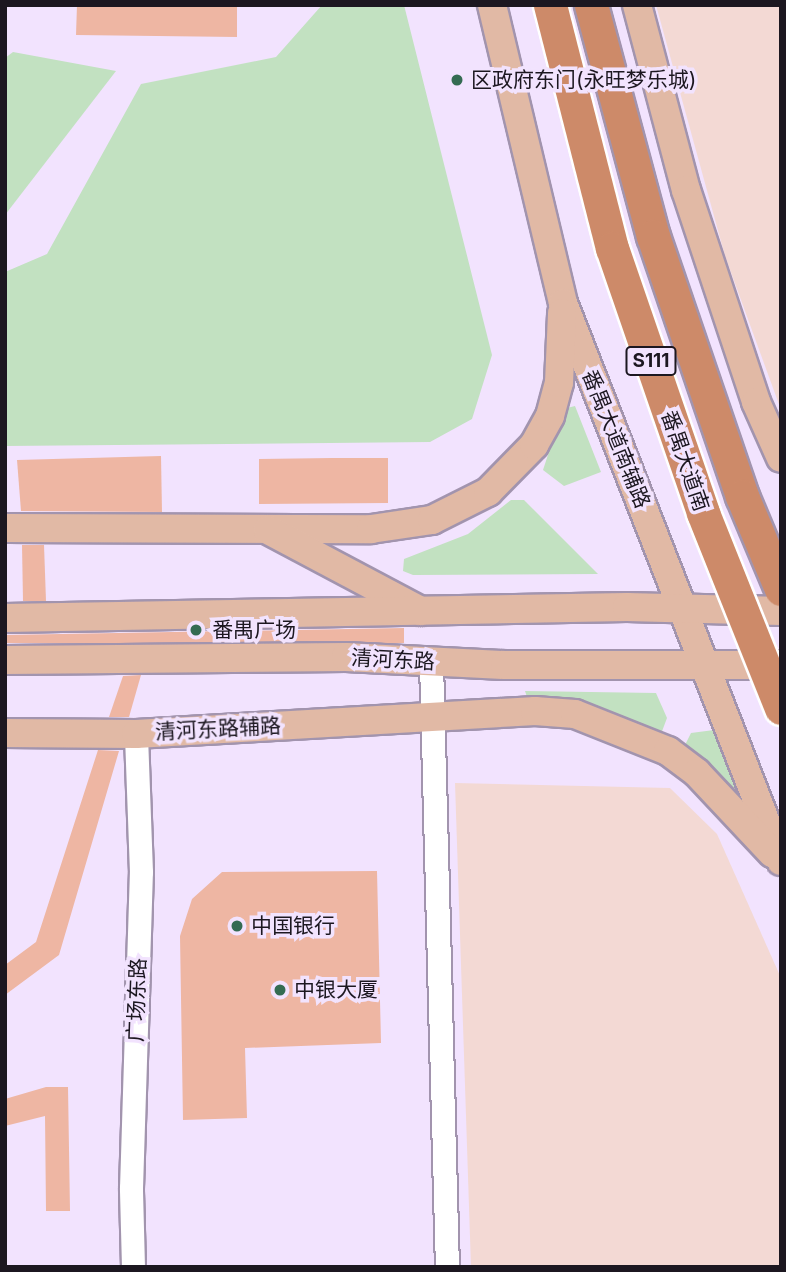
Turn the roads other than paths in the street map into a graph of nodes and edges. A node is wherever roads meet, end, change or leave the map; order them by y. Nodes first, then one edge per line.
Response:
1 (492, 5) edge
2 (550, 5) edge
3 (590, 5) edge
4 (638, 5) edge
5 (563, 303) junction
6 (756, 401) junction
7 (781, 422) edge
8 (781, 458) edge
9 (5, 528) edge
10 (265, 528) junction
11 (776, 604) edge
12 (678, 608) junction
13 (423, 612) junction
14 (5, 618) edge
15 (5, 660) edge
16 (431, 662) junction
17 (703, 664) junction
18 (781, 665) edge
19 (781, 708) edge
20 (431, 716) junction
21 (5, 733) edge
22 (136, 734) junction
23 (781, 862) edge
24 (133, 1267) edge
25 (447, 1267) edge

1 - 5 main road, 番禺大道南辅路
2 - 19 highway, 番禺大道南 / S111, bridge
3 - 11 highway, 番禺大道南 / S111
4 - 6 main road
5 - 10 main road
5 - 12 main road, 番禺大道南辅路
6 - 7 main road
6 - 8 main road
9 - 10 main road
10 - 13 main road
11 - 12 main road, 清河东路
12 - 13 main road, 清河东路
12 - 17 main road, 番禺大道南辅路
13 - 14 main road, 清河东路
15 - 16 main road, 清河东路
16 - 17 main road, 清河东路
16 - 20 street
17 - 18 main road, 清河东路
17 - 23 main road, 番禺大道南辅路
20 - 22 main road, 清河东路辅路
20 - 23 main road, 清河东路辅路
20 - 25 street
21 - 22 main road, 清河东路辅路
22 - 24 street, 广场东路

